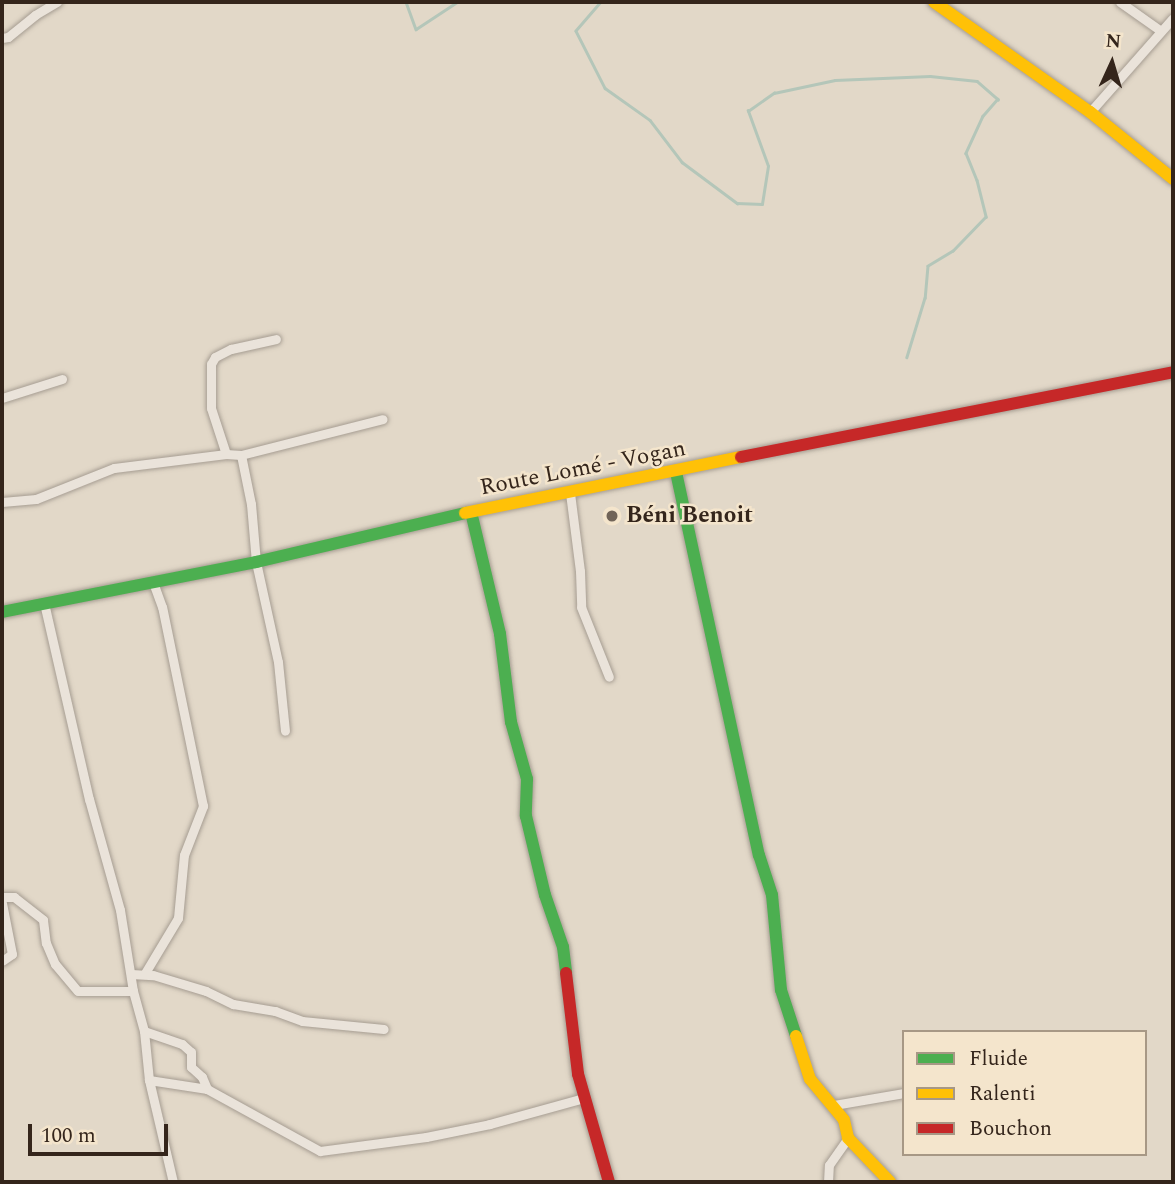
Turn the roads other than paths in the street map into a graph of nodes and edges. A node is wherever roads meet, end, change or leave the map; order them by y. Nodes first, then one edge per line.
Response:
1 (57, 2) edge
2 (1120, 2) edge
3 (943, 4) edge
4 (1173, 18) edge
5 (1161, 32) junction
6 (2, 38) edge
7 (1090, 112) junction
8 (1173, 179) edge
9 (276, 339) dead end
10 (1173, 372) edge
11 (62, 379) dead end
12 (2, 398) edge
13 (383, 419) dead end
14 (226, 454) junction
15 (241, 455) junction
16 (676, 472) junction
17 (570, 493) junction
18 (2, 502) edge
19 (471, 512) junction
20 (256, 562) junction
21 (153, 582) junction
22 (44, 603) junction
23 (2, 612) edge
24 (609, 677) dead end
25 (285, 731) dead end
26 (2, 897) edge
27 (2, 903) edge
28 (2, 961) edge
29 (145, 973) junction
30 (131, 974) junction
31 (132, 991) junction
32 (384, 1029) dead end
33 (144, 1031) junction
34 (149, 1080) junction
35 (206, 1089) junction
36 (902, 1093) edge
37 (584, 1098) junction
38 (834, 1104) junction
39 (848, 1138) junction
40 (173, 1182) edge
41 (609, 1182) edge
42 (828, 1182) edge
43 (890, 1182) edge

1 - 6 street
2 - 5 street
3 - 7 street
4 - 5 street
5 - 7 street
7 - 8 street
9 - 14 street
10 - 16 street, Route Lomé - Vogan
11 - 12 street
13 - 15 street
14 - 15 street
14 - 18 street
15 - 20 street
16 - 17 street, Route Lomé - Vogan
16 - 38 street
17 - 19 street, Route Lomé - Vogan
17 - 24 street
19 - 20 street, Route Lomé - Vogan
19 - 37 street
20 - 21 street, Route Lomé - Vogan
20 - 25 street
21 - 22 street, Route Lomé - Vogan
21 - 29 street
22 - 23 street, Route Lomé - Vogan
22 - 30 street
26 - 31 street
27 - 28 street
29 - 30 street
29 - 32 street
30 - 31 street
31 - 33 street
33 - 34 street
33 - 35 street
34 - 35 street
34 - 40 street
35 - 37 street
36 - 38 street
37 - 41 street
38 - 39 street
39 - 42 street
39 - 43 street

